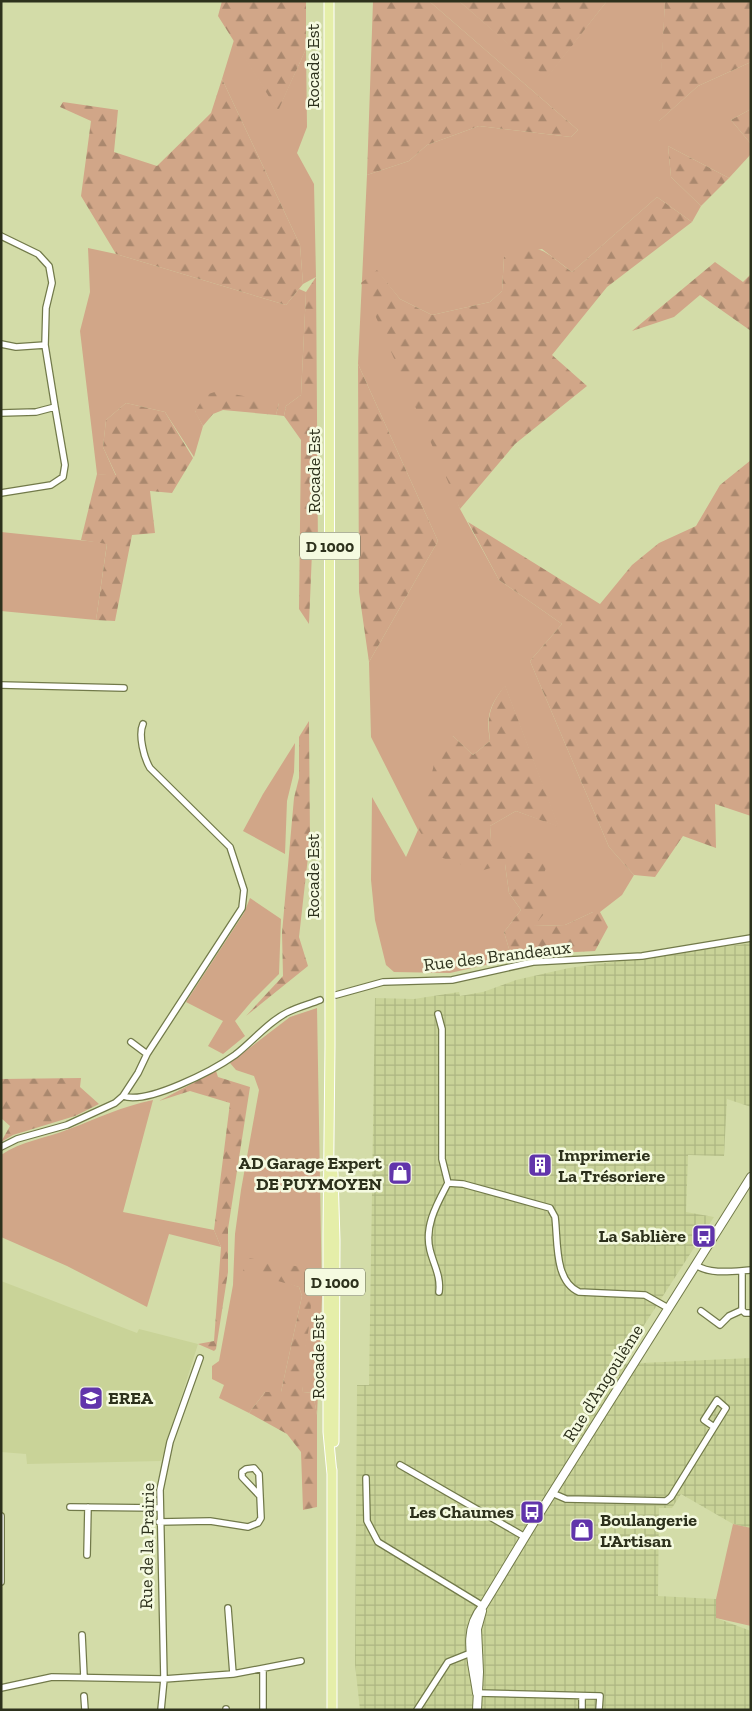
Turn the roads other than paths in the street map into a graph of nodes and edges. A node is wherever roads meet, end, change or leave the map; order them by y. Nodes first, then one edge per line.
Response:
1 (330, 1) edge
2 (1, 236) edge
3 (1, 344) edge
4 (45, 345) junction
5 (55, 407) junction
6 (1, 413) edge
7 (1, 492) edge
8 (1, 685) edge
9 (124, 688) dead end
10 (143, 724) dead end
11 (751, 938) edge
12 (336, 995) dead end
13 (320, 1000) dead end
14 (438, 1014) dead end
15 (131, 1042) dead end
16 (147, 1054) junction
17 (123, 1096) junction
18 (1, 1148) edge
19 (751, 1177) edge
20 (448, 1184) junction
21 (696, 1264) junction
22 (751, 1270) edge
23 (742, 1271) junction
24 (439, 1292) dead end
25 (668, 1308) junction
26 (742, 1310) junction
27 (701, 1311) dead end
28 (751, 1313) edge
29 (200, 1358) dead end
30 (714, 1427) junction
31 (400, 1465) dead end
32 (366, 1478) dead end
33 (552, 1493) junction
34 (259, 1495) junction
35 (70, 1507) dead end
36 (88, 1507) junction
37 (159, 1508) junction
38 (1, 1516) edge
39 (159, 1522) junction
40 (525, 1537) junction
41 (87, 1555) dead end
42 (1, 1582) edge
43 (483, 1606) junction
44 (228, 1608) dead end
45 (82, 1635) dead end
46 (474, 1651) junction
47 (302, 1662) dead end
48 (263, 1670) junction
49 (233, 1674) junction
50 (84, 1677) junction
51 (164, 1679) junction
52 (1, 1688) edge
53 (477, 1693) junction
54 (84, 1696) dead end
55 (582, 1696) junction
56 (85, 1710) edge
57 (161, 1710) edge
58 (263, 1710) edge
59 (332, 1710) edge
60 (417, 1710) edge
61 (477, 1710) edge
62 (582, 1710) edge
63 (599, 1710) edge

1 - 59 main road, Rocade Est / D 1000
2 - 4 street
3 - 4 street
4 - 5 street
5 - 6 street
5 - 7 street
8 - 9 street
10 - 16 street
11 - 12 street, Rue des Brandeaux
13 - 17 street
14 - 20 street
15 - 16 street
16 - 17 street
17 - 18 street
19 - 21 street, Rue d'Angoulême
20 - 24 street
20 - 25 street
21 - 23 street
21 - 25 street, Rue d'Angoulême
22 - 23 street
23 - 26 street
25 - 33 street, Rue d'Angoulême
26 - 27 street
26 - 28 street
29 - 37 street, Rue de la Prairie
30 - 30 street
30 - 33 street
31 - 40 street
32 - 43 street
33 - 40 street, Rue d'Angoulême
34 - 34 street
34 - 39 street
35 - 36 street
36 - 37 street
36 - 41 street
37 - 39 street, Rue de la Prairie
38 - 42 street
39 - 51 street, Rue de la Prairie
40 - 43 street, Rue d'Angoulême
43 - 46 street, Rue d'Angoulême
44 - 49 street
45 - 50 street
46 - 53 street, Rue d'Angoulême
46 - 60 street
47 - 48 street
48 - 49 street
48 - 58 street
49 - 51 street
50 - 51 street
50 - 52 street
51 - 57 street, Rue de la Prairie
53 - 55 street
53 - 61 street, Rue d'Angoulême
54 - 56 street
55 - 62 street
55 - 63 street

